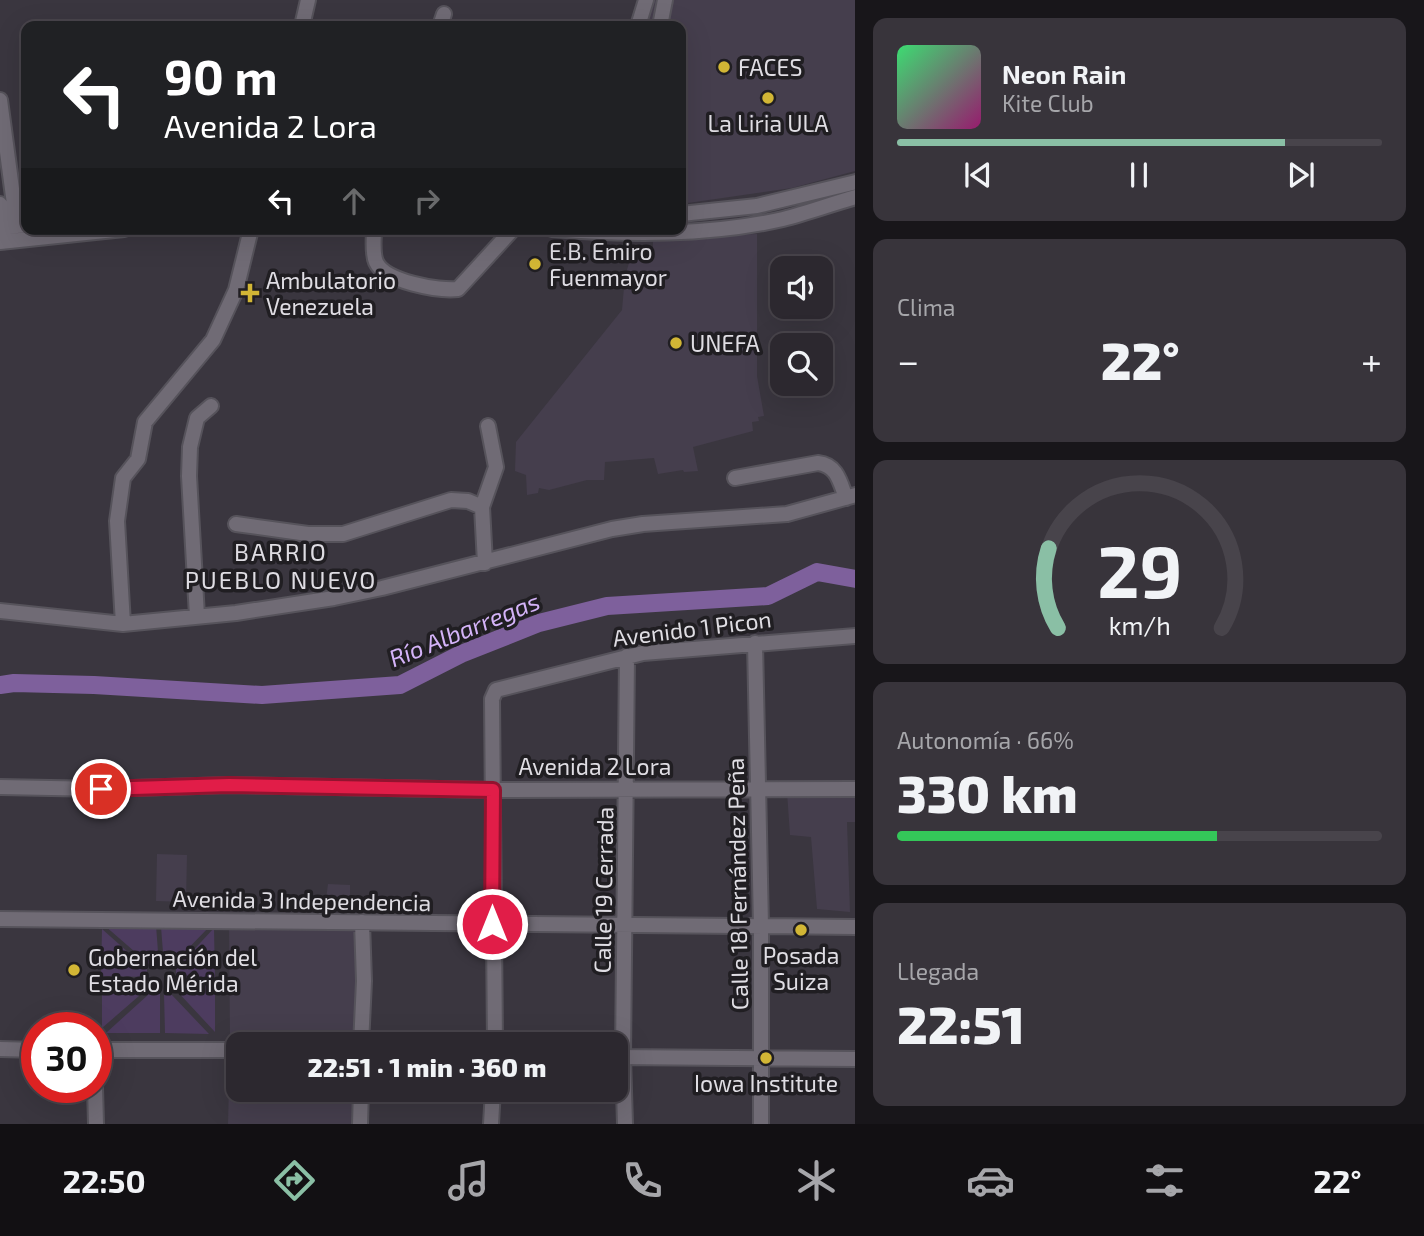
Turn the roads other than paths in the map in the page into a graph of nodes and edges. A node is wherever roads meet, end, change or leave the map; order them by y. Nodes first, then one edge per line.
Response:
1 (308, 0) edge
2 (646, 0) edge
3 (665, 0) edge
4 (303, 21) edge
5 (640, 21) edge
6 (661, 21) edge
7 (0, 100) edge
8 (855, 182) edge
9 (855, 197) edge
10 (0, 204) edge
11 (686, 213) edge
12 (9, 229) edge
13 (686, 230) edge
14 (250, 235) edge
15 (374, 235) edge
16 (508, 235) edge
17 (211, 406) dead end
18 (488, 426) dead end
19 (735, 478) dead end
20 (851, 496) edge
21 (482, 507) junction
22 (236, 524) dead end
23 (485, 563) junction
24 (0, 611) edge
25 (197, 616) junction
26 (123, 624) junction
27 (855, 636) edge
28 (755, 643) junction
29 (627, 656) junction
30 (0, 787) edge
31 (627, 788) junction
32 (101, 789) junction
33 (758, 789) junction
34 (855, 789) edge
35 (493, 790) junction
36 (101, 810) dead end
37 (0, 919) edge
38 (362, 922) junction
39 (625, 923) junction
40 (492, 924) junction
41 (761, 926) junction
42 (855, 927) edge
43 (362, 1032) edge
44 (495, 1032) edge
45 (621, 1032) edge
46 (0, 1049) edge
47 (21, 1050) edge
48 (226, 1050) edge
49 (112, 1051) edge
50 (628, 1057) edge
51 (762, 1058) junction
52 (855, 1059) edge
53 (361, 1102) edge
54 (492, 1102) edge
55 (623, 1102) edge
56 (95, 1103) edge
57 (96, 1124) edge
58 (360, 1124) edge
59 (491, 1124) edge
60 (625, 1124) edge
61 (761, 1124) edge

1 - 4 street
2 - 5 street
3 - 6 street
7 - 12 street
8 - 11 street
9 - 13 street
10 - 12 street
14 - 26 street
15 - 16 street
17 - 25 street
18 - 21 street
19 - 20 street
20 - 23 street
21 - 22 street
21 - 23 street
23 - 25 street
24 - 26 street
25 - 26 street
27 - 28 street, Avenido 1 Picon
28 - 29 street, Avenido 1 Picon
28 - 33 street, Calle 18 Fernández Peña
29 - 31 street, Calle 19 Cerrada
29 - 35 street, Avenido 1 Picon
30 - 32 street, Avenida 2 Lora
31 - 33 street, Avenida 2 Lora
31 - 35 street, Avenida 2 Lora
31 - 39 street, Calle 19 Cerrada
32 - 35 street, Avenida 2 Lora
32 - 36 street
33 - 34 street, Avenida 2 Lora
33 - 41 street, Calle 18 Fernández Peña
35 - 40 street
37 - 38 street, Avenida 3 Independencia
38 - 40 street, Avenida 3 Independencia
38 - 43 street
39 - 40 street, Avenida 3 Independencia
39 - 41 street, Avenida 3 Independencia
39 - 45 street, Calle 19 Cerrada
40 - 44 street
41 - 42 street, Avenida 3 Independencia
41 - 51 street, Calle 18 Fernández Peña
46 - 47 street
48 - 49 street
50 - 51 street
51 - 52 street
51 - 61 street, Calle 18 Fernández Peña
53 - 58 street
54 - 59 street
55 - 60 street, Calle 19 Cerrada
56 - 57 street

